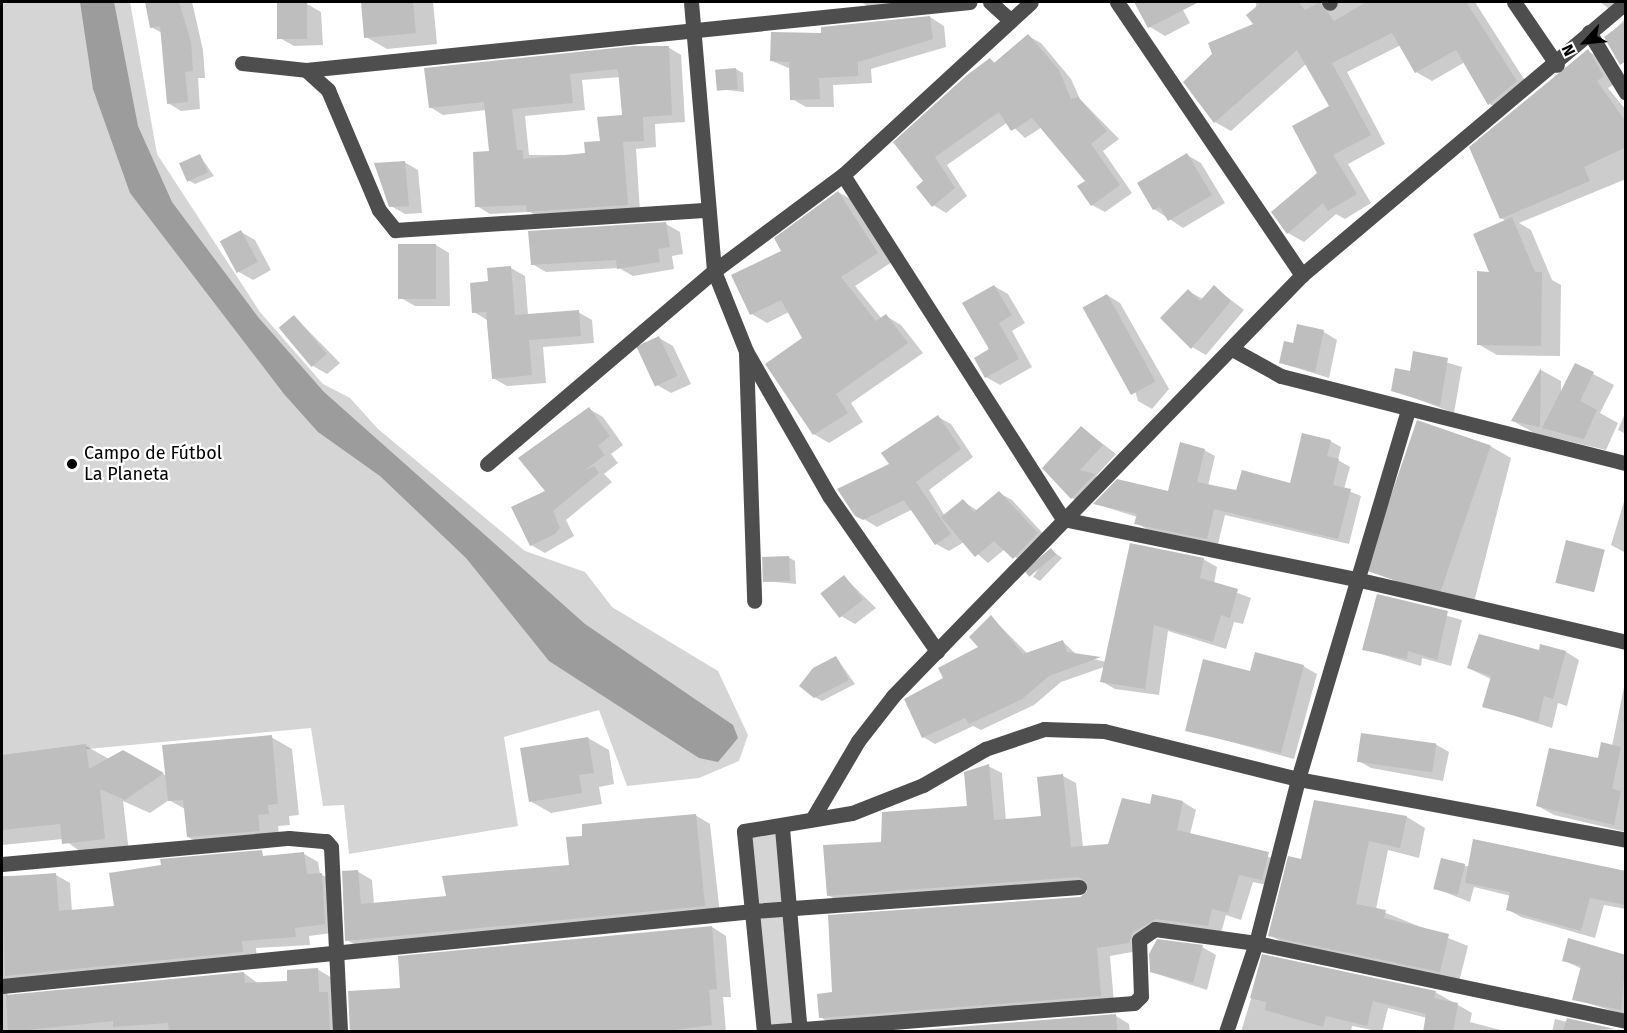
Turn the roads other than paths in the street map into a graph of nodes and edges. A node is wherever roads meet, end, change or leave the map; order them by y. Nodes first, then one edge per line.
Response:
1 (691, 2) edge
2 (969, 2) edge
3 (990, 2) edge
4 (1031, 2) edge
5 (1118, 2) edge
6 (1514, 2) edge
7 (1626, 2) edge
8 (1010, 20) junction
9 (693, 27) junction
10 (1589, 32) junction
11 (242, 63) dead end
12 (1557, 65) junction
13 (306, 70) junction
14 (1626, 93) edge
15 (843, 175) junction
16 (707, 210) junction
17 (714, 271) junction
18 (1302, 275) junction
19 (1232, 349) junction
20 (746, 351) junction
21 (1408, 411) junction
22 (1626, 463) edge
23 (487, 464) dead end
24 (1063, 519) junction
25 (1360, 580) junction
26 (754, 601) dead end
27 (1626, 642) edge
28 (937, 651) junction
29 (1298, 779) junction
30 (814, 816) junction
31 (782, 828) junction
32 (1626, 840) edge
33 (2, 864) edge
34 (1079, 887) dead end
35 (753, 910) junction
36 (788, 910) junction
37 (1256, 943) junction
38 (334, 955) junction
39 (2, 986) edge
40 (1626, 1021) edge
41 (800, 1031) edge
42 (340, 1032) edge
43 (764, 1032) edge
44 (1226, 1032) edge

1 - 9 street
2 - 9 street
3 - 8 street
4 - 8 street
5 - 18 street
6 - 12 street
7 - 10 street
8 - 15 street
9 - 13 street
9 - 16 street
10 - 12 street
10 - 14 street
11 - 13 street
12 - 18 street
13 - 16 street
15 - 17 street
15 - 24 street
16 - 17 street
17 - 20 street
17 - 23 street
18 - 19 street
19 - 21 street
19 - 24 street
20 - 26 street
20 - 28 street
21 - 22 street
21 - 25 street
24 - 25 street
24 - 28 street
25 - 27 street
25 - 29 street
28 - 30 street
29 - 30 street
29 - 32 street
29 - 37 street
30 - 31 street
31 - 35 street
31 - 36 street
33 - 38 street
34 - 36 street
35 - 36 street
35 - 38 street
35 - 43 street
36 - 41 street
37 - 40 street
37 - 41 street
37 - 44 street
38 - 39 street
38 - 42 street
41 - 43 street

